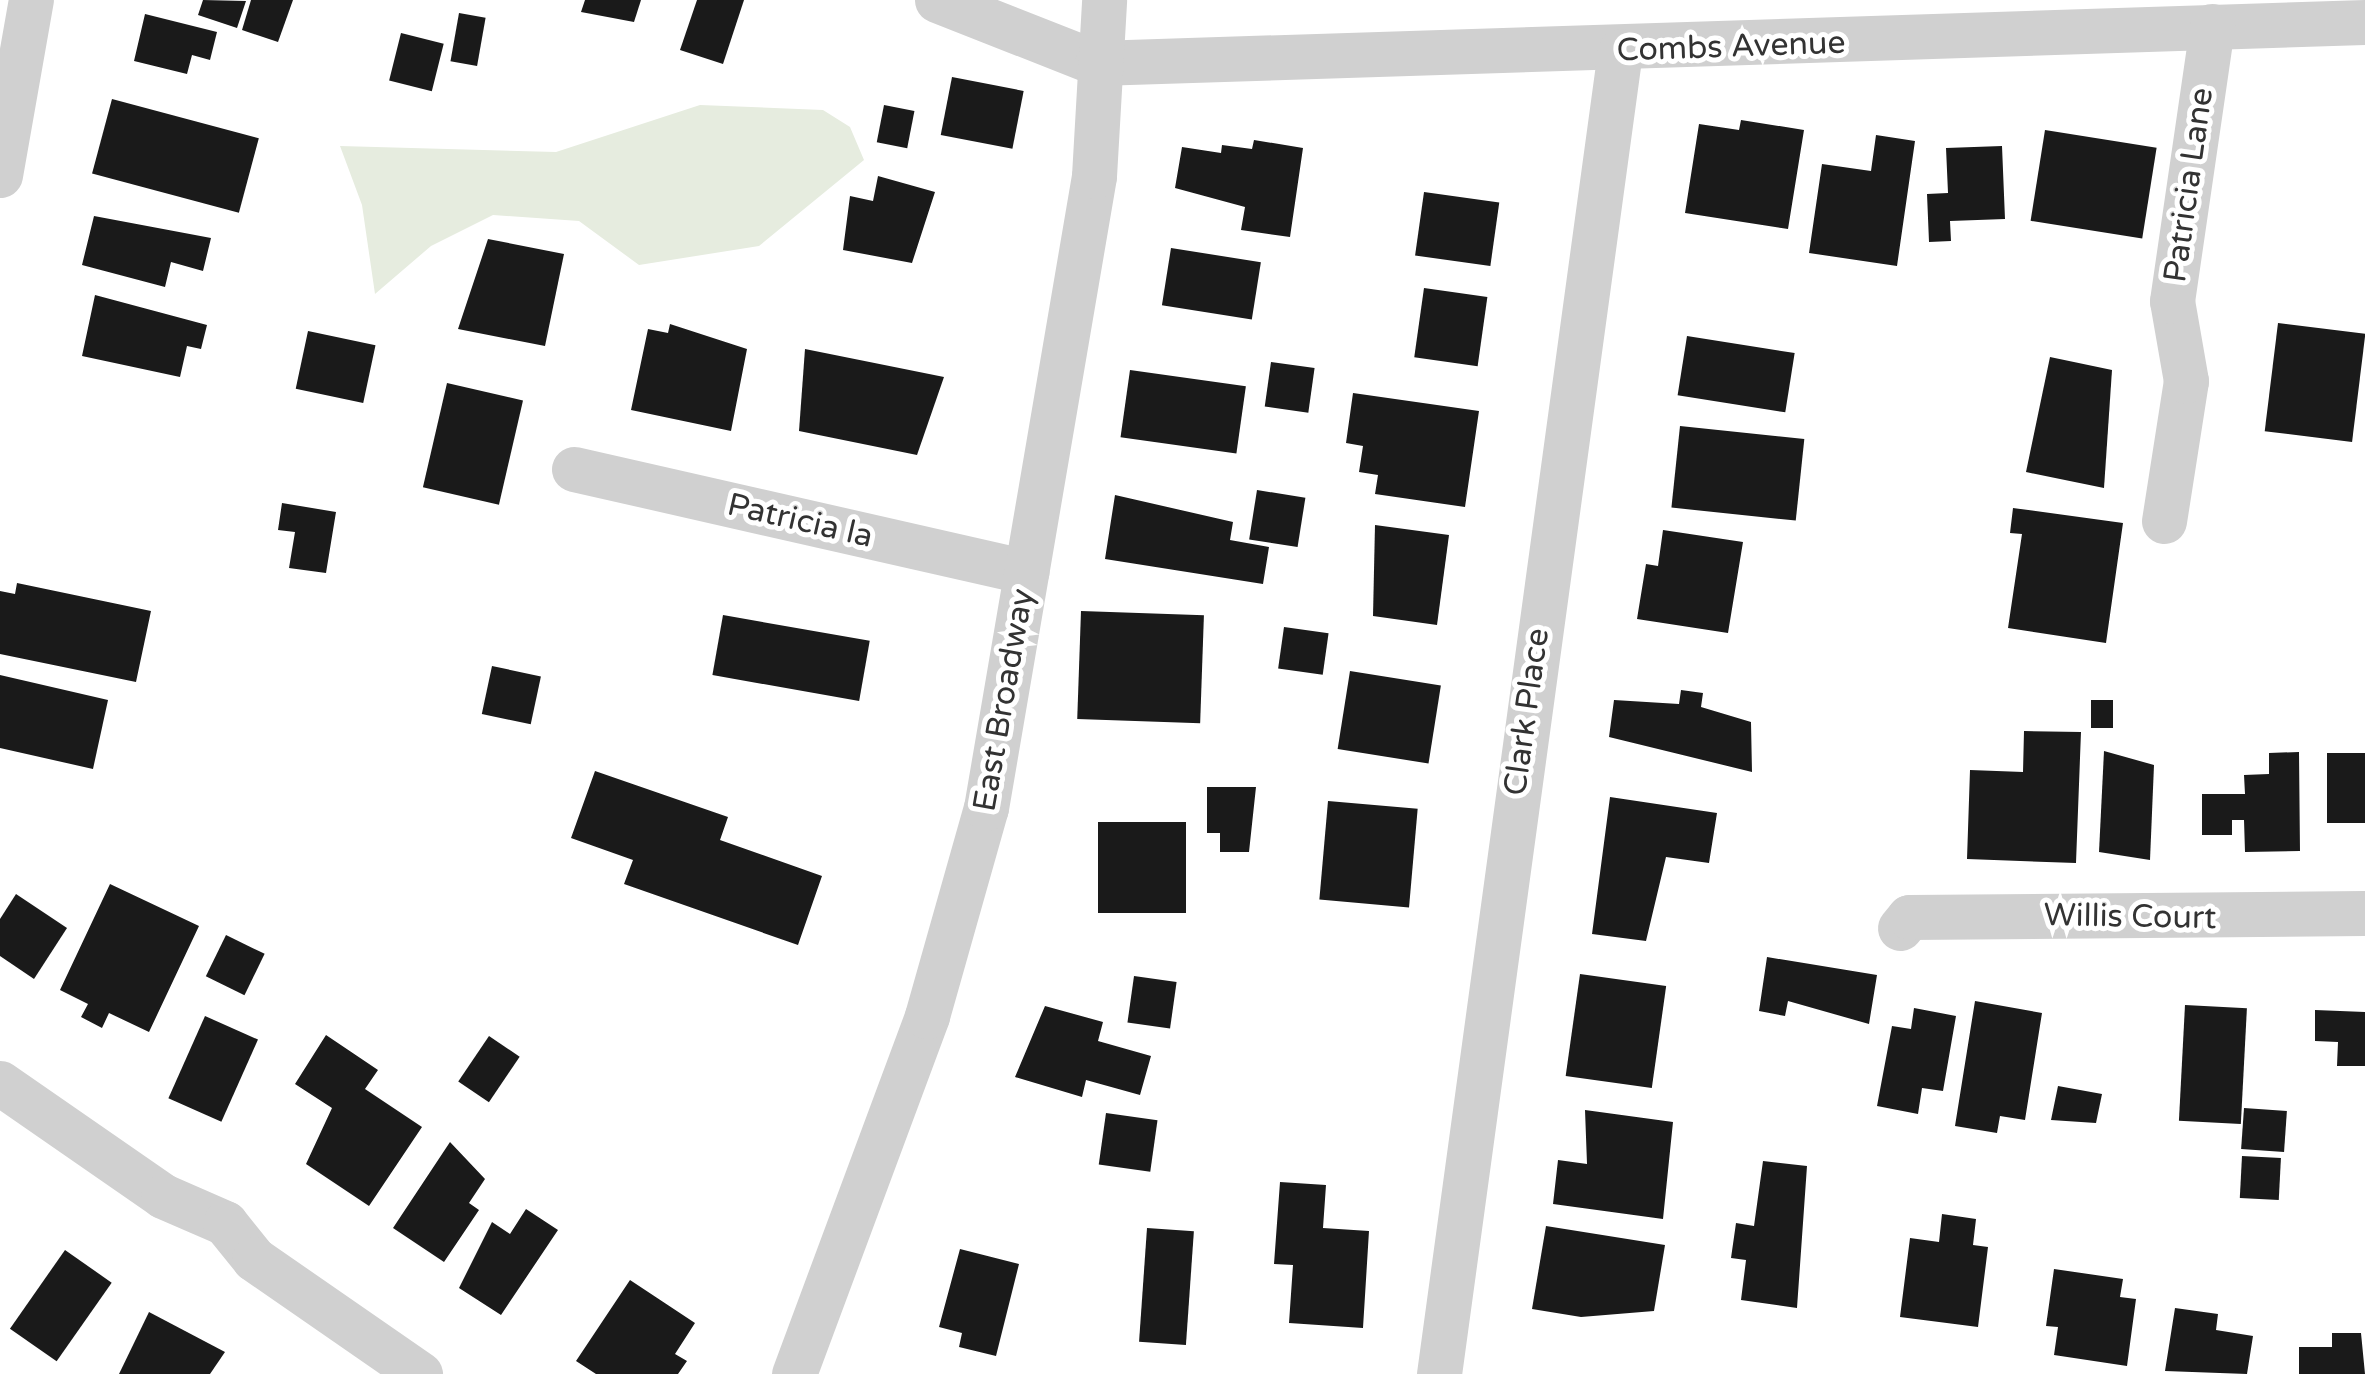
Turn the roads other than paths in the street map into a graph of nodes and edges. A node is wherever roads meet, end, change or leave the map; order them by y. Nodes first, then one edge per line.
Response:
1 (30, 0) edge
2 (937, 0) edge
3 (1104, 0) edge
4 (2089, 17) edge
5 (2365, 22) edge
6 (2212, 26) junction
7 (1620, 51) junction
8 (1098, 63) junction
9 (0, 175) edge
10 (574, 469) dead end
11 (2164, 521) dead end
12 (1026, 572) junction
13 (2365, 913) edge
14 (1900, 928) dead end
15 (0, 1083) edge
16 (420, 1374) edge
17 (794, 1374) edge
18 (1439, 1374) edge

1 - 9 street
2 - 8 street
3 - 8 street, East Broadway
4 - 6 street, Combs Avenue
4 - 7 street, Combs Avenue
5 - 6 street, Combs Avenue
6 - 11 street, Patricia Lane
7 - 8 street, Combs Avenue
7 - 18 street, Clark Place
8 - 12 street, East Broadway
10 - 12 street, Patricia la
12 - 17 street, East Broadway
13 - 14 street, Willis Court
15 - 16 street

